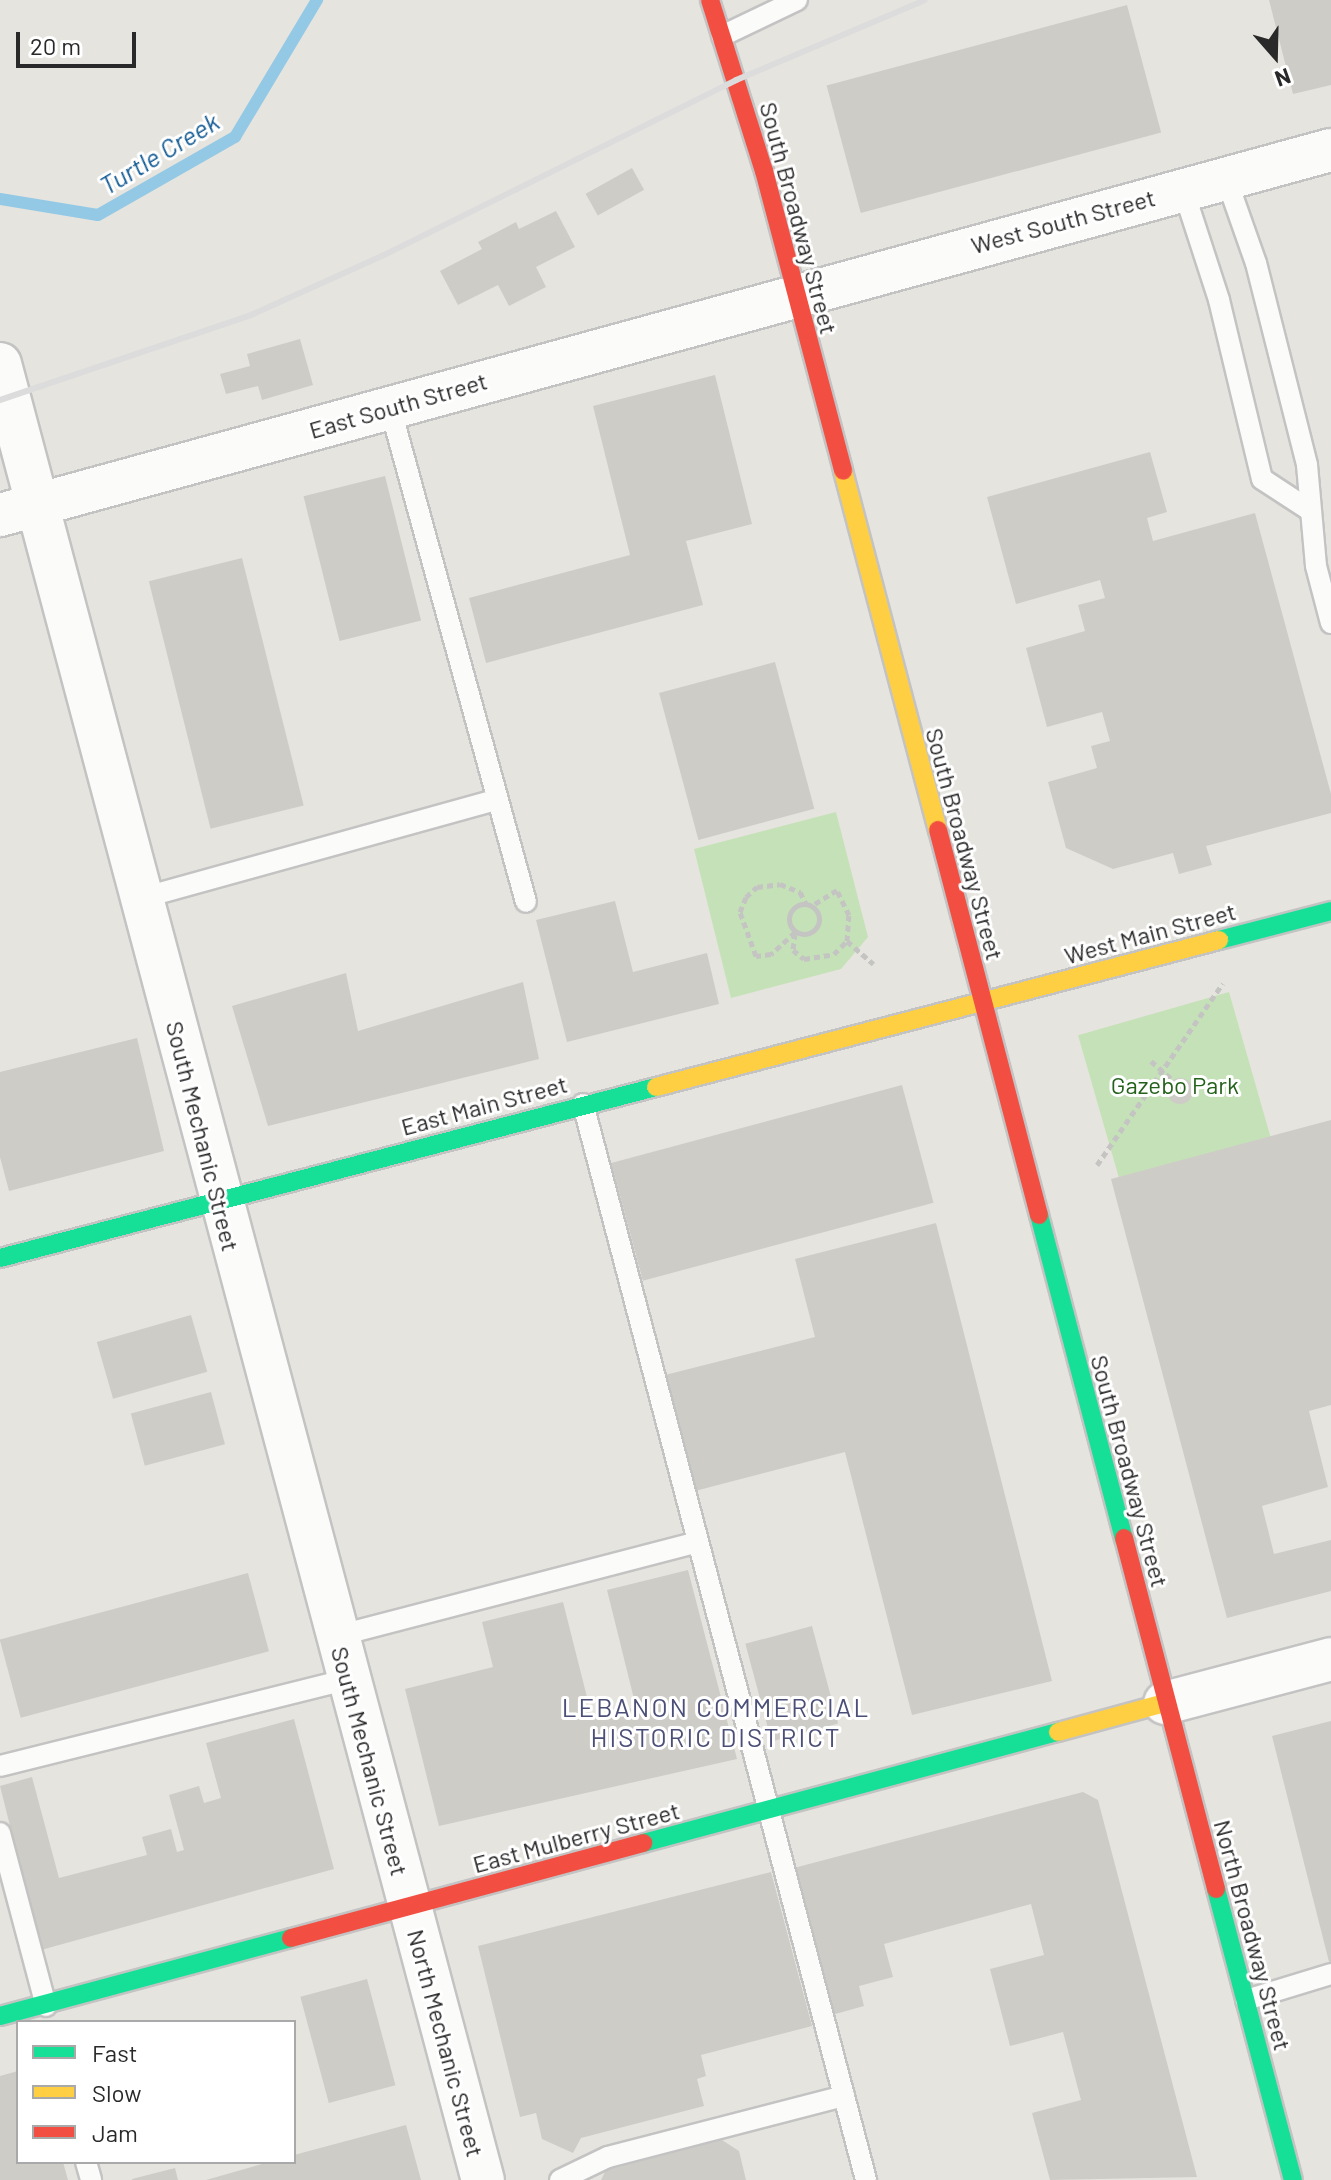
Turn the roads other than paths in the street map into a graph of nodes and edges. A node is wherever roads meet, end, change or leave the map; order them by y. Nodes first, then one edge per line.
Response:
1 (710, 0) edge
2 (797, 0) edge
3 (722, 36) junction
4 (1331, 150) edge
5 (1226, 178) junction
6 (1183, 189) junction
7 (796, 295) junction
8 (1, 373) edge
9 (390, 407) junction
10 (1308, 509) junction
11 (18, 510) edge
12 (1331, 623) edge
13 (496, 800) junction
14 (142, 898) junction
15 (526, 902) dead end
16 (1331, 911) edge
17 (982, 1002) junction
18 (583, 1104) junction
19 (218, 1198) junction
20 (0, 1258) edge
21 (697, 1542) junction
22 (337, 1636) junction
23 (1331, 1659) edge
24 (349, 1679) junction
25 (1165, 1703) junction
26 (0, 1766) edge
27 (767, 1810) junction
28 (0, 1833) edge
29 (408, 1906) junction
30 (1331, 1974) edge
31 (1246, 2000) junction
32 (48, 2013) edge
33 (0, 2016) edge
34 (844, 2096) junction
35 (483, 2180) edge
36 (560, 2180) edge
37 (866, 2180) edge
38 (1293, 2180) edge

1 - 3 main road, South Broadway Street
2 - 3 lane
3 - 7 main road, South Broadway Street
4 - 5 street, West South Street
5 - 6 street, West South Street
5 - 10 lane
6 - 7 street, West South Street
6 - 10 lane
7 - 9 street, East South Street
7 - 17 main road, South Broadway Street
8 - 11 street, South Mechanic Street
9 - 11 street, East South Street
9 - 13 lane
10 - 12 lane
11 - 14 street, South Mechanic Street
13 - 14 lane
13 - 15 lane
14 - 19 street, South Mechanic Street
16 - 17 main road, West Main Street
17 - 18 main road, East Main Street
17 - 25 main road, South Broadway Street
18 - 19 main road, East Main Street
18 - 21 lane
19 - 20 main road, East Main Street
19 - 22 street, South Mechanic Street
21 - 22 lane
21 - 27 lane
22 - 24 street, South Mechanic Street
23 - 25 street
24 - 26 lane
24 - 29 street, South Mechanic Street
25 - 27 main road, East Mulberry Street
25 - 31 main road, North Broadway Street
27 - 29 main road, East Mulberry Street
27 - 34 lane
28 - 32 lane
29 - 32 main road, East Mulberry Street
29 - 35 street, North Mechanic Street
30 - 31 lane
31 - 38 main road, North Broadway Street
32 - 33 main road, East Mulberry Street
34 - 36 lane
34 - 37 lane

